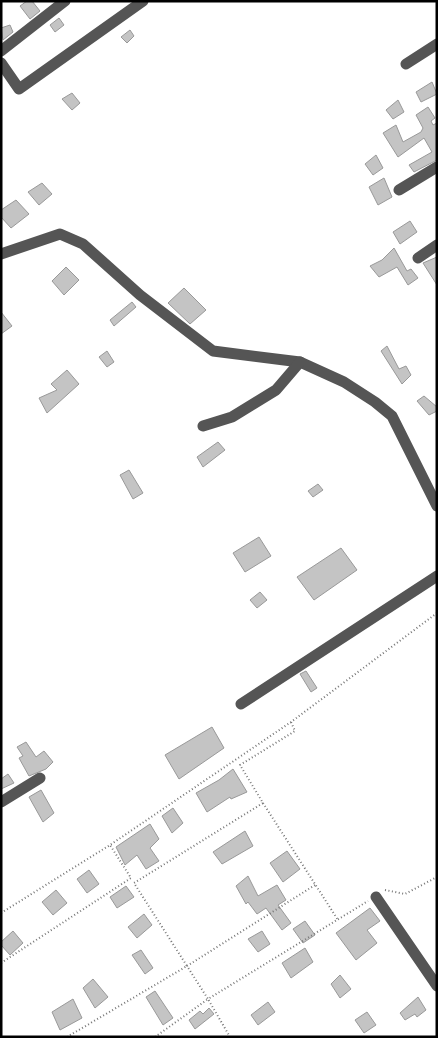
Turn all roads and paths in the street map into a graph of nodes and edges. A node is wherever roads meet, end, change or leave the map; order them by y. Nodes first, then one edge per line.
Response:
1 (65, 1) edge
2 (143, 1) edge
3 (437, 44) edge
4 (1, 50) edge
5 (1, 63) edge
6 (406, 64) dead end
7 (437, 167) edge
8 (399, 190) dead end
9 (437, 245) edge
10 (1, 254) edge
11 (418, 258) dead end
12 (300, 362) junction
13 (203, 426) dead end
14 (437, 506) edge
15 (437, 576) edge
16 (437, 613) edge
17 (241, 704) dead end
18 (291, 722) junction
19 (40, 778) dead end
20 (1, 802) edge
21 (263, 803) junction
22 (110, 845) junction
23 (437, 877) edge
24 (131, 878) junction
25 (134, 883) junction
26 (314, 885) junction
27 (376, 897) junction
28 (1, 913) edge
29 (338, 920) junction
30 (1, 963) edge
31 (187, 966) junction
32 (437, 986) edge
33 (208, 998) junction
34 (67, 1037) edge
35 (155, 1037) edge
36 (230, 1037) edge

1 - 4 street
2 - 5 street
3 - 6 street
7 - 8 street
9 - 11 street
10 - 12 street
12 - 13 street
12 - 14 street
15 - 17 street
16 - 18 path
18 - 21 path
18 - 22 path
19 - 20 street
21 - 25 path
21 - 26 path
22 - 24 path
22 - 28 path
23 - 27 path
24 - 25 path
24 - 30 path
25 - 31 path
26 - 29 path
26 - 31 path
27 - 29 path
27 - 32 street
29 - 33 path
31 - 33 path
31 - 34 path
33 - 35 path
33 - 36 path

